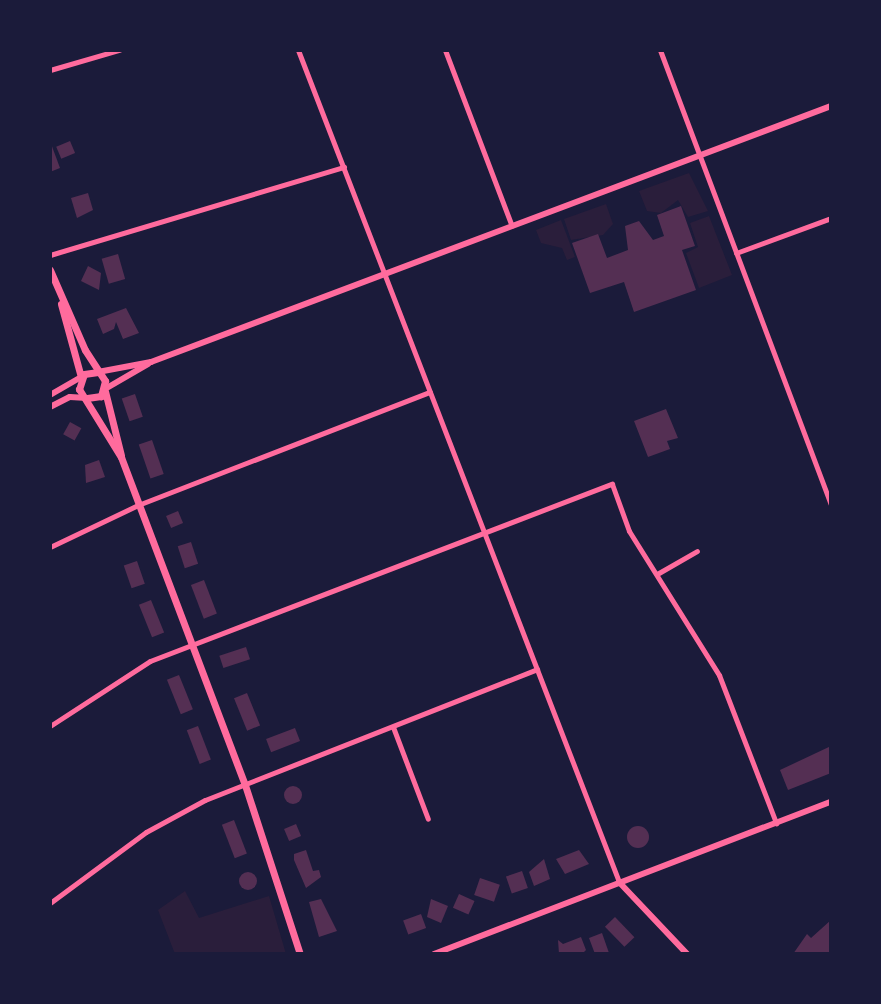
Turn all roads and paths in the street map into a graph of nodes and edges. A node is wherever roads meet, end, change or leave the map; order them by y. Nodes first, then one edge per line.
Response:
1 (119, 50) edge
2 (298, 50) edge
3 (445, 50) edge
4 (660, 50) edge
5 (50, 70) edge
6 (831, 106) edge
7 (700, 156) junction
8 (344, 167) junction
9 (831, 218) edge
10 (512, 226) junction
11 (736, 253) junction
12 (50, 255) edge
13 (50, 270) edge
14 (386, 275) junction
15 (60, 297) junction
16 (151, 362) junction
17 (98, 372) junction
18 (81, 377) junction
19 (105, 389) junction
20 (430, 392) junction
21 (50, 395) edge
22 (87, 398) junction
23 (50, 407) edge
24 (121, 457) junction
25 (828, 486) edge
26 (831, 504) edge
27 (138, 505) junction
28 (486, 534) junction
29 (50, 547) edge
30 (697, 551) dead end
31 (657, 574) junction
32 (192, 647) junction
33 (537, 669) junction
34 (50, 726) edge
35 (393, 727) junction
36 (245, 785) junction
37 (831, 802) edge
38 (428, 819) dead end
39 (776, 823) junction
40 (619, 882) junction
41 (50, 903) edge
42 (300, 954) edge
43 (434, 954) edge
44 (687, 954) edge

1 - 5 street
2 - 8 street
3 - 10 street
4 - 7 street
6 - 7 street
7 - 10 street
7 - 11 street
8 - 12 street
8 - 14 street
9 - 11 street
10 - 14 street
11 - 25 street
13 - 15 main road
14 - 16 street
14 - 20 street
15 - 17 main road
15 - 18 main road
16 - 17 street
16 - 19 street
17 - 18 main road
17 - 19 main road
18 - 21 street
18 - 22 main road
19 - 22 main road
19 - 24 main road
20 - 27 street
20 - 28 street
22 - 23 street
22 - 24 main road
24 - 27 main road
25 - 26 street
27 - 29 street
27 - 32 main road
28 - 31 street
28 - 32 street
28 - 33 street
30 - 31 street
31 - 39 street
32 - 34 street
32 - 36 main road
33 - 35 street
33 - 40 street
35 - 36 street
35 - 38 street
36 - 41 street
36 - 42 main road
37 - 39 street
39 - 40 street
40 - 43 street
40 - 44 street

